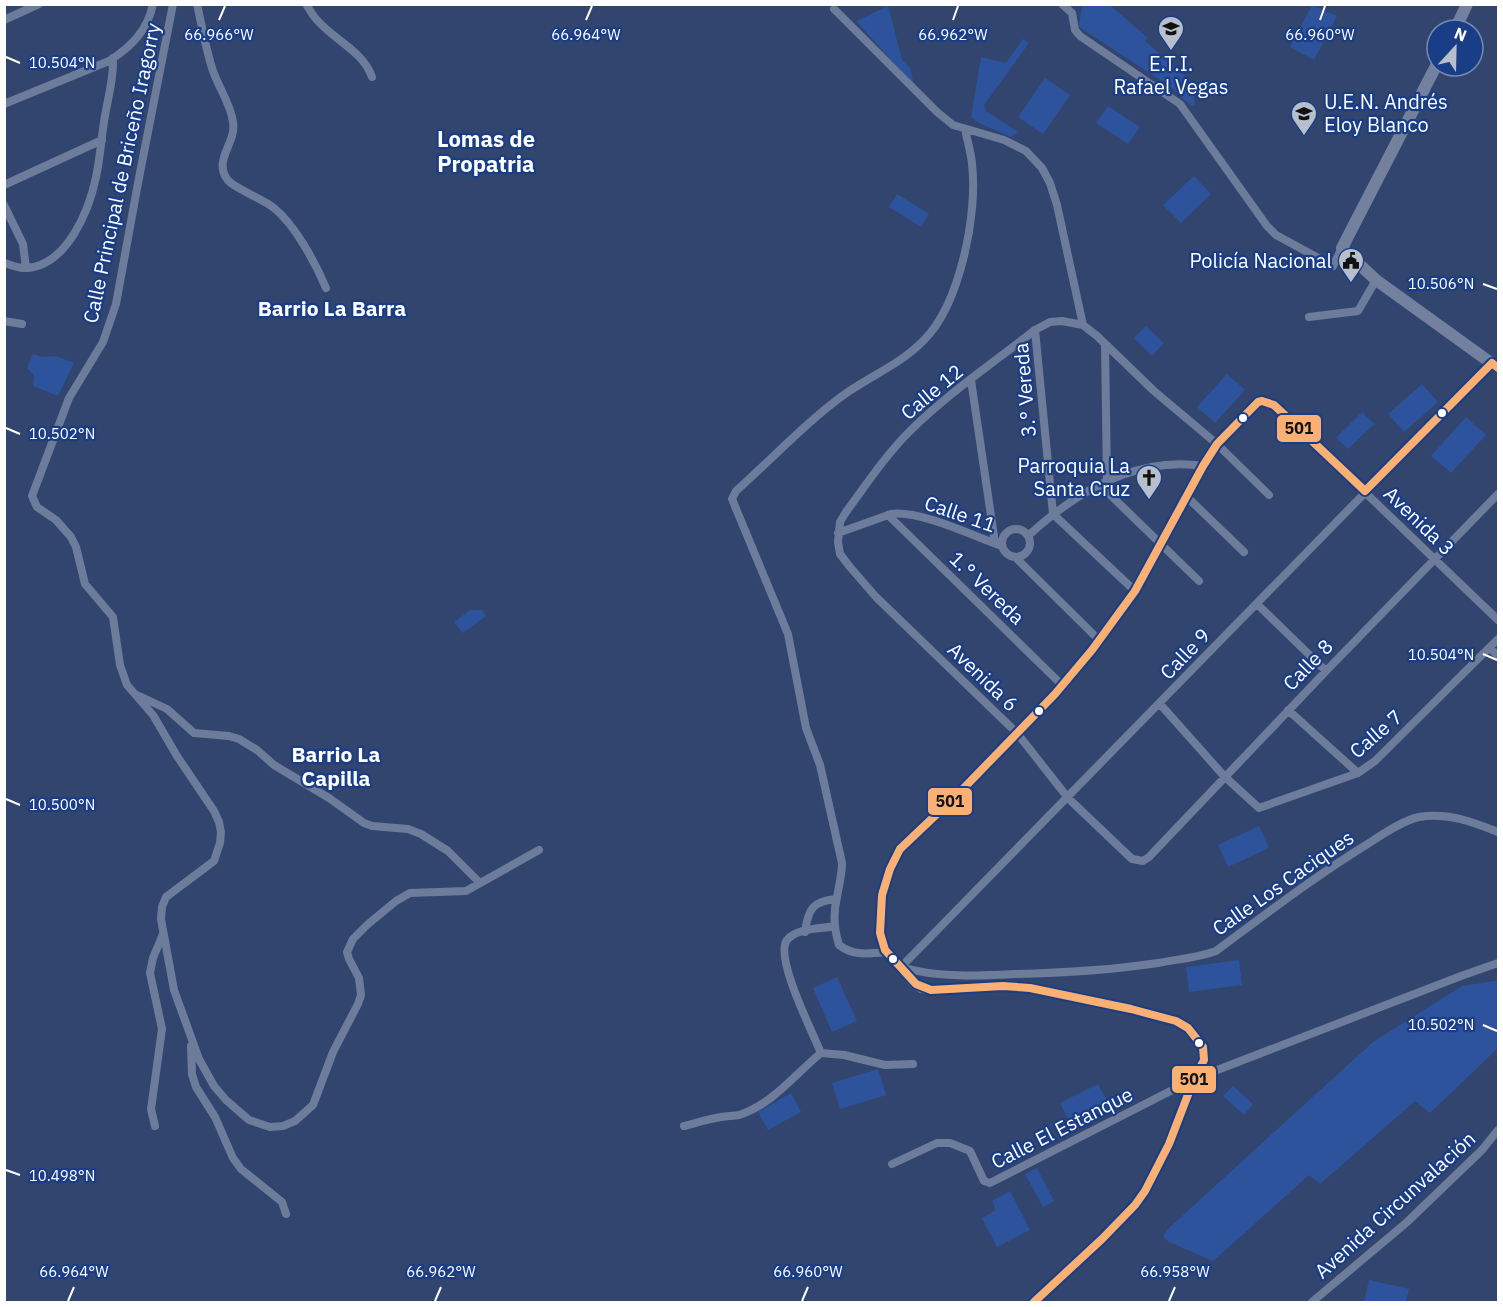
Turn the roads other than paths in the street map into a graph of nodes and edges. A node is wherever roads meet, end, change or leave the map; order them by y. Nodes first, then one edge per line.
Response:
1 (39, 4) edge
2 (153, 4) edge
3 (173, 4) edge
4 (197, 4) edge
5 (306, 4) edge
6 (1478, 4) edge
7 (1068, 8) edge
8 (834, 9) dead end
9 (1465, 10) edge
10 (4, 20) edge
11 (113, 58) junction
12 (372, 77) dead end
13 (1430, 78) edge
14 (4, 104) edge
15 (965, 129) junction
16 (102, 140) junction
17 (4, 185) edge
18 (4, 205) edge
19 (1342, 248) junction
20 (4, 263) edge
21 (26, 268) junction
22 (1376, 280) junction
23 (326, 288) dead end
24 (1309, 317) dead end
25 (4, 321) edge
26 (22, 324) dead end
27 (1083, 325) junction
28 (1035, 330) junction
29 (1105, 344) junction
30 (1495, 365) edge
31 (971, 380) junction
32 (1217, 444) junction
33 (1203, 466) junction
34 (1103, 483) junction
35 (1365, 491) junction
36 (1498, 494) edge
37 (1269, 495) dead end
38 (1186, 496) junction
39 (1053, 514) junction
40 (888, 515) junction
41 (838, 533) junction
42 (1029, 535) junction
43 (1160, 544) junction
44 (998, 545) junction
45 (1244, 552) dead end
46 (1015, 557) junction
47 (1434, 559) junction
48 (1199, 581) dead end
49 (1134, 591) junction
50 (1257, 604) junction
51 (1498, 620) edge
52 (1498, 639) edge
53 (1099, 640) junction
54 (1491, 648) junction
55 (1498, 656) edge
56 (1326, 671) junction
57 (1062, 685) junction
58 (134, 694) junction
59 (1160, 704) junction
60 (1288, 710) junction
61 (1017, 733) junction
62 (1358, 772) junction
63 (1224, 776) junction
64 (1068, 798) junction
65 (1498, 832) edge
66 (539, 850) dead end
67 (1143, 861) joint
68 (480, 883) junction
69 (836, 899) junction
70 (835, 926) junction
71 (806, 932) junction
72 (163, 934) junction
73 (886, 952) junction
74 (1498, 963) edge
75 (901, 967) junction
76 (191, 1040) junction
77 (821, 1053) junction
78 (913, 1065) dead end
79 (1194, 1079) junction
80 (155, 1126) dead end
81 (684, 1126) dead end
82 (1498, 1130) edge
83 (892, 1164) dead end
84 (286, 1214) dead end
85 (1034, 1302) edge
86 (1312, 1302) edge

1 - 10 street
2 - 11 street
3 - 58 street, Calle Principal de Briceño Iragorry
4 - 23 street
5 - 12 street
6 - 9 main road
7 - 19 street
8 - 15 street
11 - 14 street
11 - 16 street
13 - 19 main road
15 - 27 street
15 - 69 street
16 - 17 street
16 - 21 street
18 - 21 street
19 - 22 main road
20 - 21 street
22 - 24 street
22 - 30 main road
25 - 26 street
27 - 28 street, Calle 12
27 - 29 street
28 - 31 street, Calle 12
28 - 39 street, 3.° Vereda
29 - 32 street
29 - 34 street
30 - 35 street, Calle 9
31 - 41 street, Calle 12
31 - 44 street
32 - 33 street
32 - 35 street, Avenida 3
32 - 37 street
33 - 34 street
33 - 38 street
34 - 39 street
34 - 43 street
35 - 47 street, Avenida 3
35 - 50 street, Calle 9
36 - 47 street, Calle 8
38 - 43 street
38 - 45 street
39 - 42 street
39 - 49 street
40 - 41 street, Calle 11
40 - 44 street, Calle 11
40 - 57 street, 1.° Vereda
41 - 61 street, Avenida 6
42 - 44 street, Calle 11
42 - 46 street
43 - 48 street
43 - 49 street
44 - 46 street, Calle 11
46 - 53 street, Calle 11
47 - 51 street, Avenida 3
47 - 56 street, Calle 8
49 - 53 street
50 - 56 street
50 - 59 street, Calle 9
52 - 54 street, Calle 7
53 - 57 street
54 - 55 street
54 - 62 street, Calle 7
56 - 60 street, Calle 8
57 - 61 street
58 - 68 street
58 - 72 street, Calle Principal de Briceño Iragorry
59 - 63 street
59 - 64 street, Calle 9
60 - 62 street
60 - 63 street, Calle 8
61 - 64 street, Avenida 6
61 - 73 street
62 - 63 street, Calle 7
63 - 67 street, Calle 8
64 - 67 street, Avenida 6
64 - 75 street, Calle 9
65 - 75 street, Calle Los Caciques
66 - 68 street, Calle Principal de Briceño Iragorry
68 - 76 street, Calle Principal de Briceño Iragorry
69 - 70 street
69 - 71 street
70 - 71 street
70 - 73 street
71 - 77 street
72 - 76 street, Calle Principal de Briceño Iragorry
72 - 80 street
73 - 75 street
74 - 79 street
75 - 79 street
76 - 84 street
77 - 78 street
77 - 81 street
79 - 83 street, Calle El Estanque
79 - 85 street
82 - 86 street, Avenida Circunvalación

